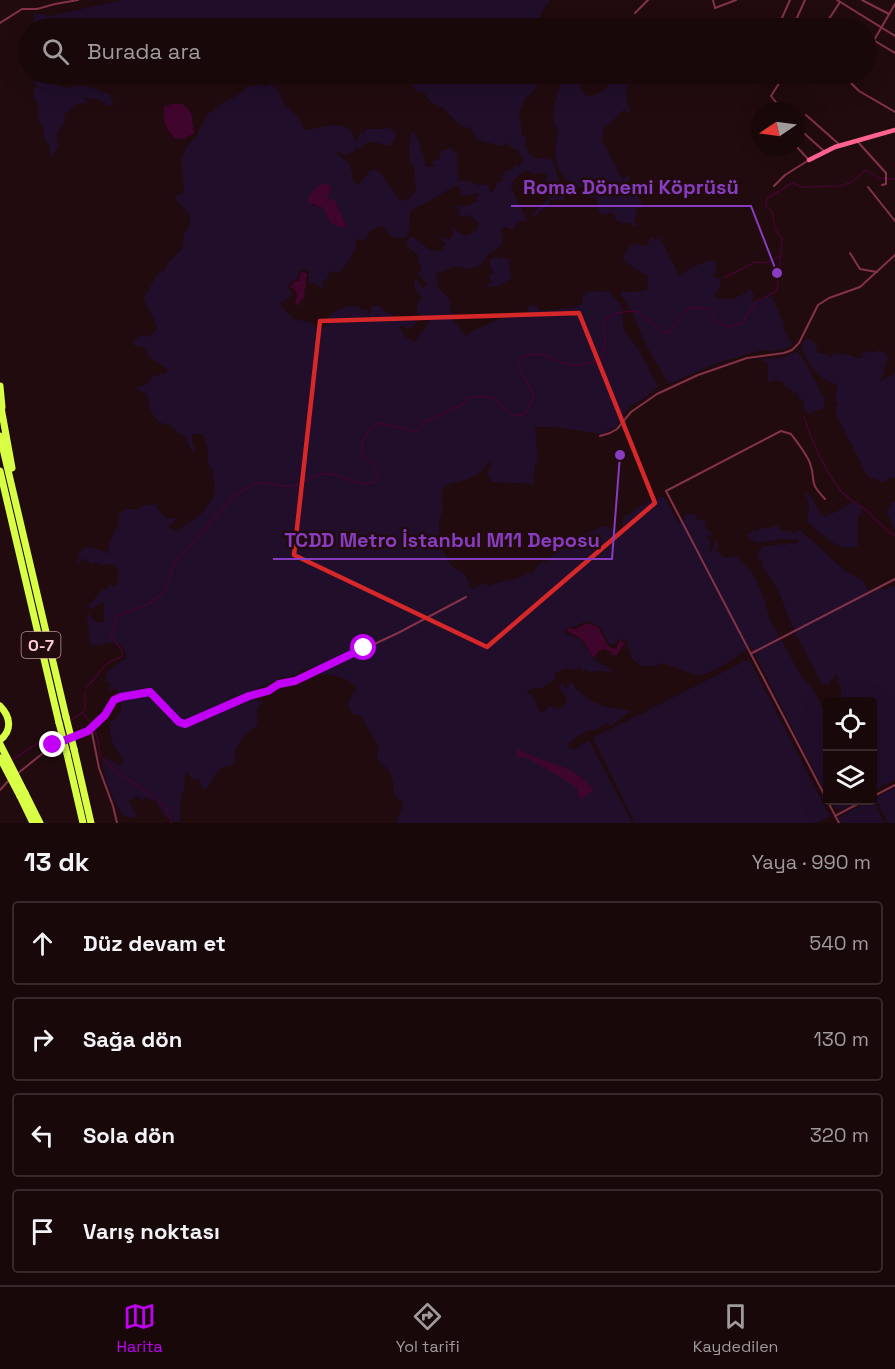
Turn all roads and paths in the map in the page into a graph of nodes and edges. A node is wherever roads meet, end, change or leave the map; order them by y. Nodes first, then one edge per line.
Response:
1 (78, 0) edge
2 (648, 0) edge
3 (712, 0) edge
4 (736, 0) edge
5 (790, 0) edge
6 (804, 0) edge
7 (840, 0) edge
8 (862, 0) edge
9 (895, 1) edge
10 (726, 2) edge
11 (894, 9) edge
12 (635, 13) dead end
13 (890, 15) junction
14 (782, 18) edge
15 (797, 18) edge
16 (829, 18) edge
17 (866, 18) edge
18 (0, 23) edge
19 (877, 26) edge
20 (882, 29) junction
21 (895, 36) edge
22 (877, 38) edge
23 (877, 42) edge
24 (895, 53) edge
25 (779, 84) edge
26 (852, 84) edge
27 (776, 102) edge
28 (895, 112) edge
29 (806, 116) dead end
30 (895, 130) edge
31 (805, 134) edge
32 (856, 141) junction
33 (841, 146) junction
34 (825, 152) junction
35 (805, 156) edge
36 (809, 160) junction
37 (882, 184) dead end
38 (774, 186) dead end
39 (868, 187) dead end
40 (895, 221) edge
41 (850, 253) dead end
42 (895, 255) edge
43 (877, 272) junction
44 (0, 386) edge
45 (0, 402) edge
46 (3, 419) junction
47 (0, 436) edge
48 (600, 436) dead end
49 (0, 471) edge
50 (0, 489) edge
51 (825, 499) dead end
52 (895, 579) edge
53 (36, 591) junction
54 (466, 597) dead end
55 (30, 600) junction
56 (752, 653) junction
57 (0, 706) edge
58 (88, 731) junction
59 (0, 742) edge
60 (0, 758) edge
61 (895, 785) edge
62 (0, 790) edge
63 (877, 794) edge
64 (22, 795) junction
65 (857, 805) edge
66 (835, 816) junction
67 (33, 823) edge
68 (40, 823) edge
69 (83, 823) edge
70 (91, 823) edge
71 (117, 823) edge
72 (838, 823) edge

1 - 18 street
2 - 12 street
3 - 10 street
4 - 10 street
5 - 14 street
6 - 15 street
7 - 16 street
7 - 17 street
8 - 13 street
9 - 11 street
11 - 13 street
13 - 20 street
19 - 20 street
20 - 21 street
20 - 22 street
23 - 24 street
25 - 27 street
26 - 28 street
29 - 33 street
30 - 32 street
31 - 34 street
32 - 33 street
32 - 37 street
33 - 34 street
34 - 36 street
35 - 36 street
36 - 38 street
39 - 40 street
41 - 43 street
42 - 43 street
43 - 48 street
44 - 46 highway
45 - 46 highway
46 - 53 highway
47 - 53 highway, O-7
49 - 55 highway, O-7
50 - 55 highway
51 - 56 street
52 - 56 street
53 - 70 highway, O-7, bridge
54 - 58 street
55 - 69 highway, O-7, bridge
56 - 66 street
57 - 59 highway
58 - 62 street
58 - 71 street
59 - 64 highway, bridge
60 - 64 highway, bridge
61 - 63 street
64 - 67 highway
64 - 68 highway
65 - 66 street
66 - 72 street

